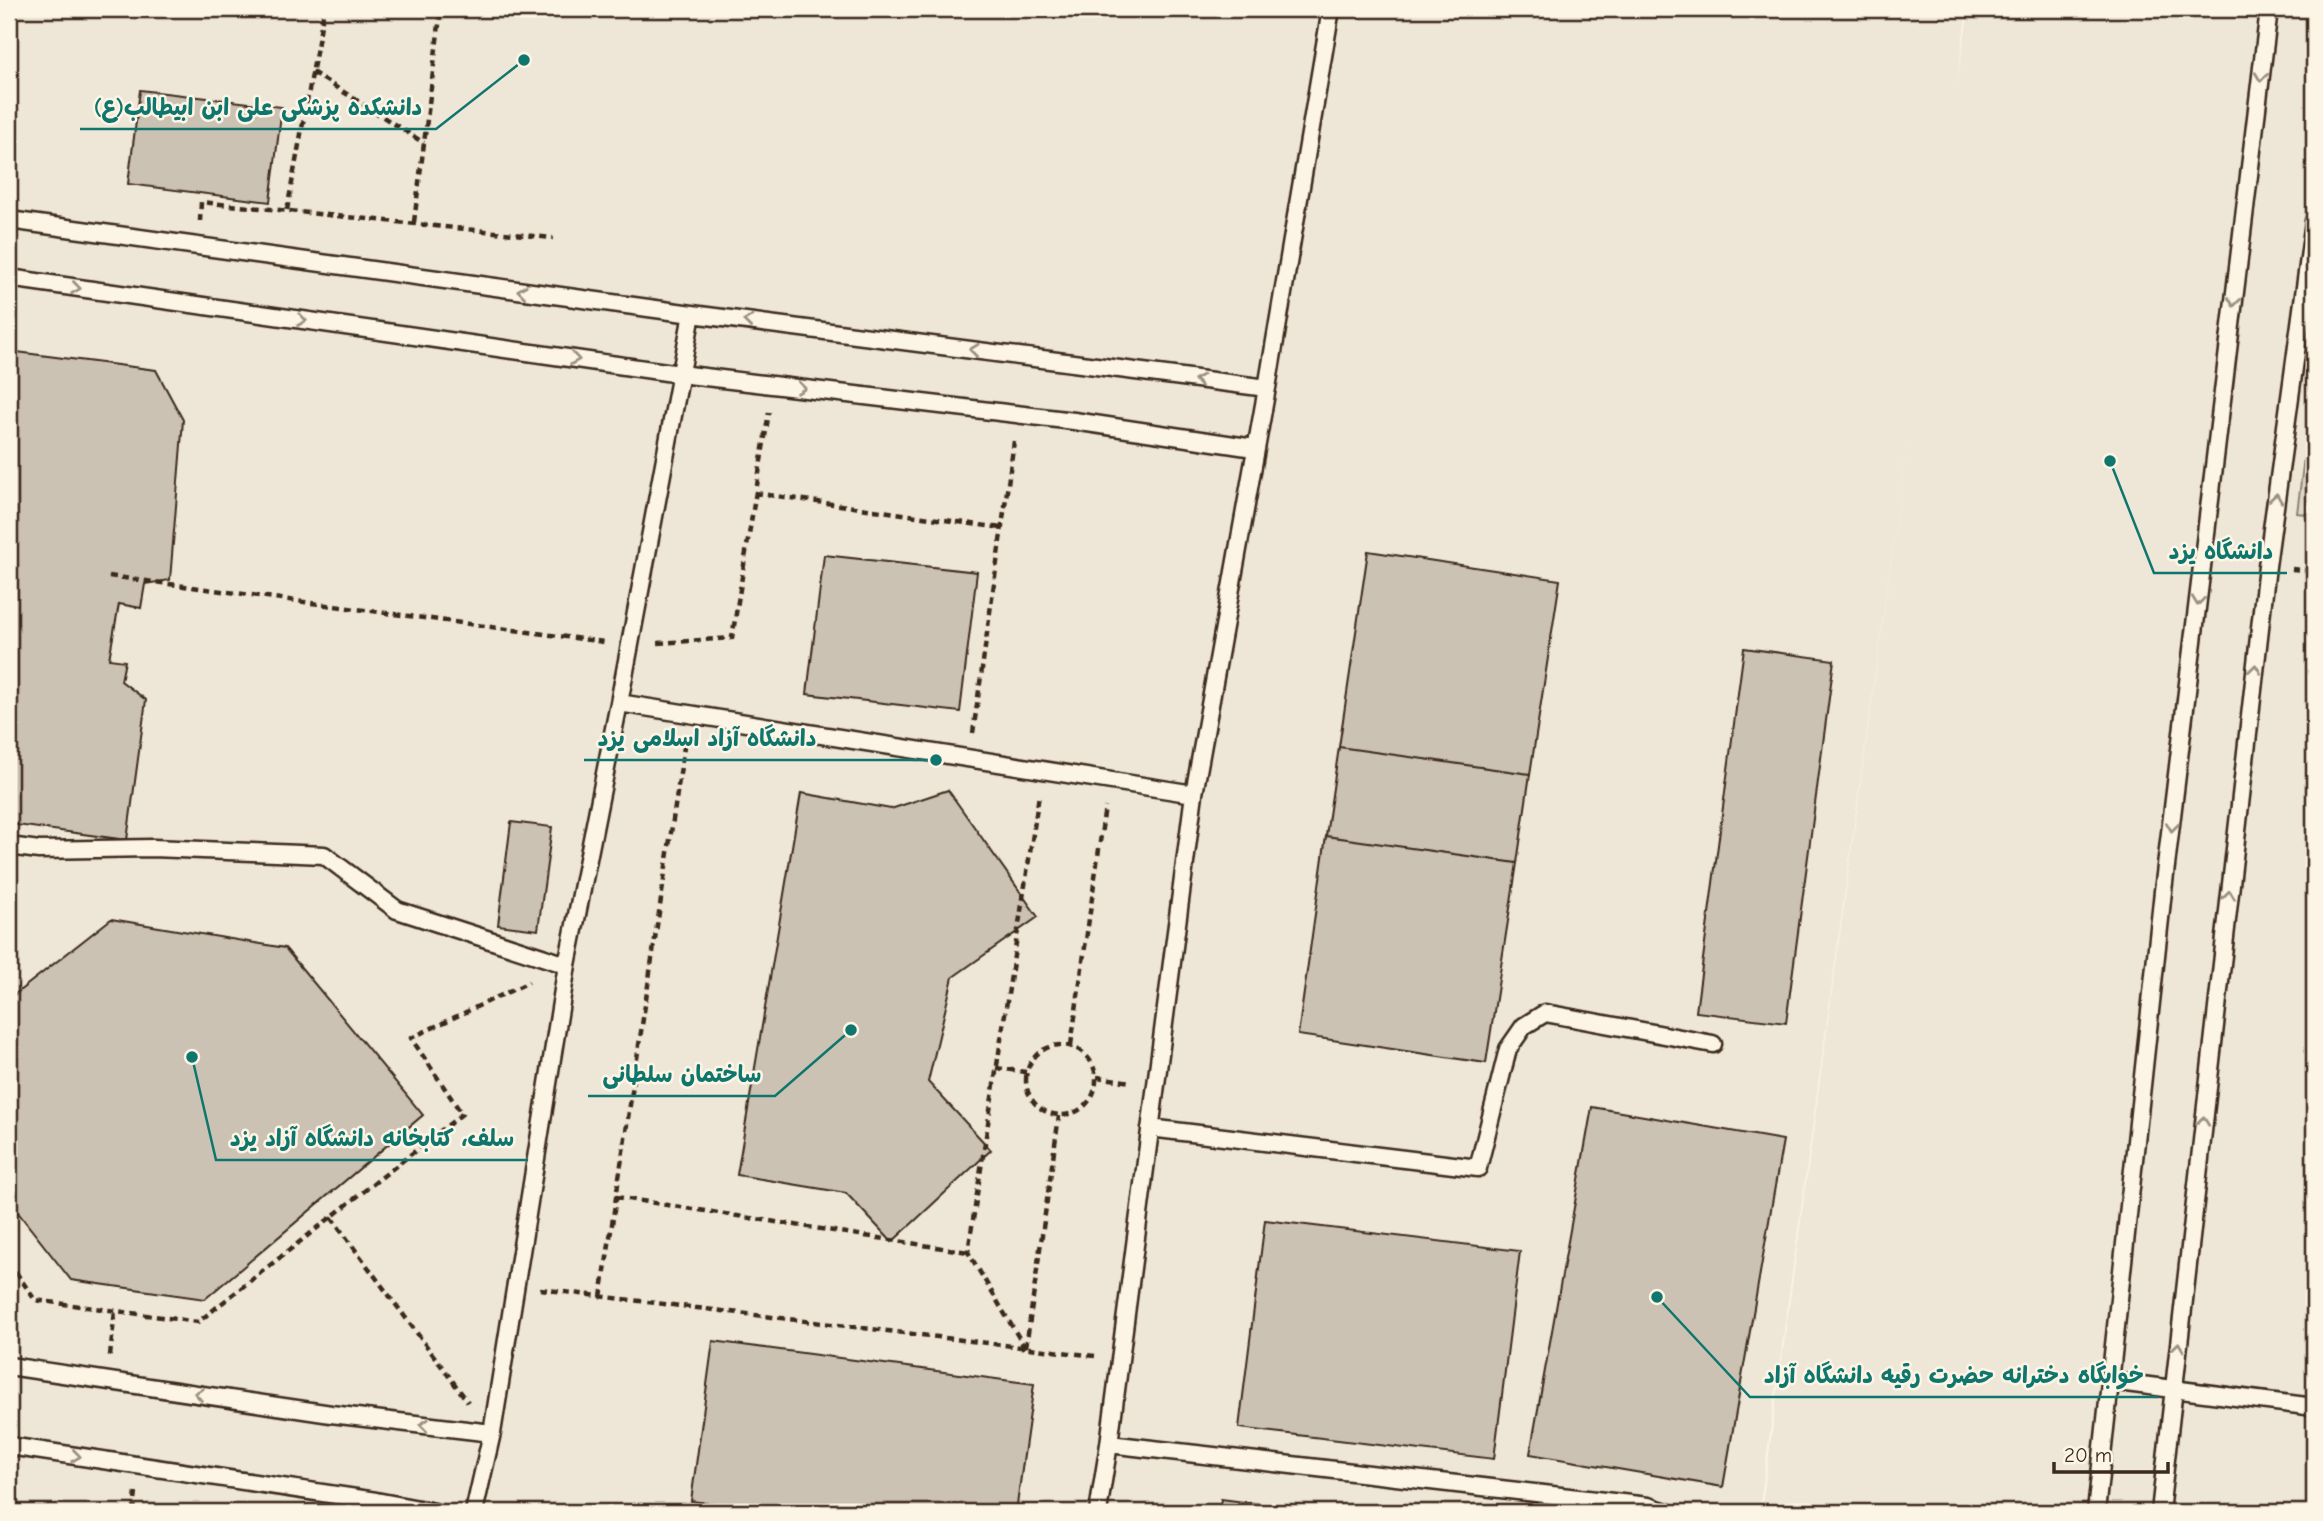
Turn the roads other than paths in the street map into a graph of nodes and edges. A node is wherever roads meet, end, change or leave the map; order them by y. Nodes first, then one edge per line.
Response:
1 (1331, 9) edge
2 (2269, 9) edge
3 (9, 220) edge
4 (2314, 222) edge
5 (9, 278) edge
6 (692, 314) junction
7 (680, 374) junction
8 (1267, 388) junction
9 (1254, 448) junction
10 (619, 703) junction
11 (1194, 794) junction
12 (9, 846) edge
13 (567, 965) junction
14 (1713, 1044) dead end
15 (1150, 1128) junction
16 (9, 1366) edge
17 (2110, 1381) junction
18 (2173, 1390) junction
19 (2314, 1407) edge
20 (492, 1433) junction
21 (1109, 1444) junction
22 (9, 1446) edge
23 (435, 1512) edge
24 (474, 1512) edge
25 (1098, 1512) edge
26 (1667, 1512) edge
27 (2096, 1512) edge
28 (2160, 1512) edge

1 - 8 lane
2 -> 17 lane
6 -> 3 lane
18 -> 4 lane
5 -> 7 lane
6 - 7 lane
8 -> 6 lane
7 -> 9 lane
7 - 10 lane
8 - 9 lane
9 - 11 lane
10 - 11 lane
10 - 13 lane
11 - 15 lane
12 - 13 lane
13 - 20 lane
14 - 15 lane
15 - 21 lane
20 -> 16 lane
17 - 18 lane
17 - 27 lane
18 - 19 lane
18 - 28 lane
20 - 24 lane
21 - 25 lane
21 - 26 lane
22 -> 23 lane

